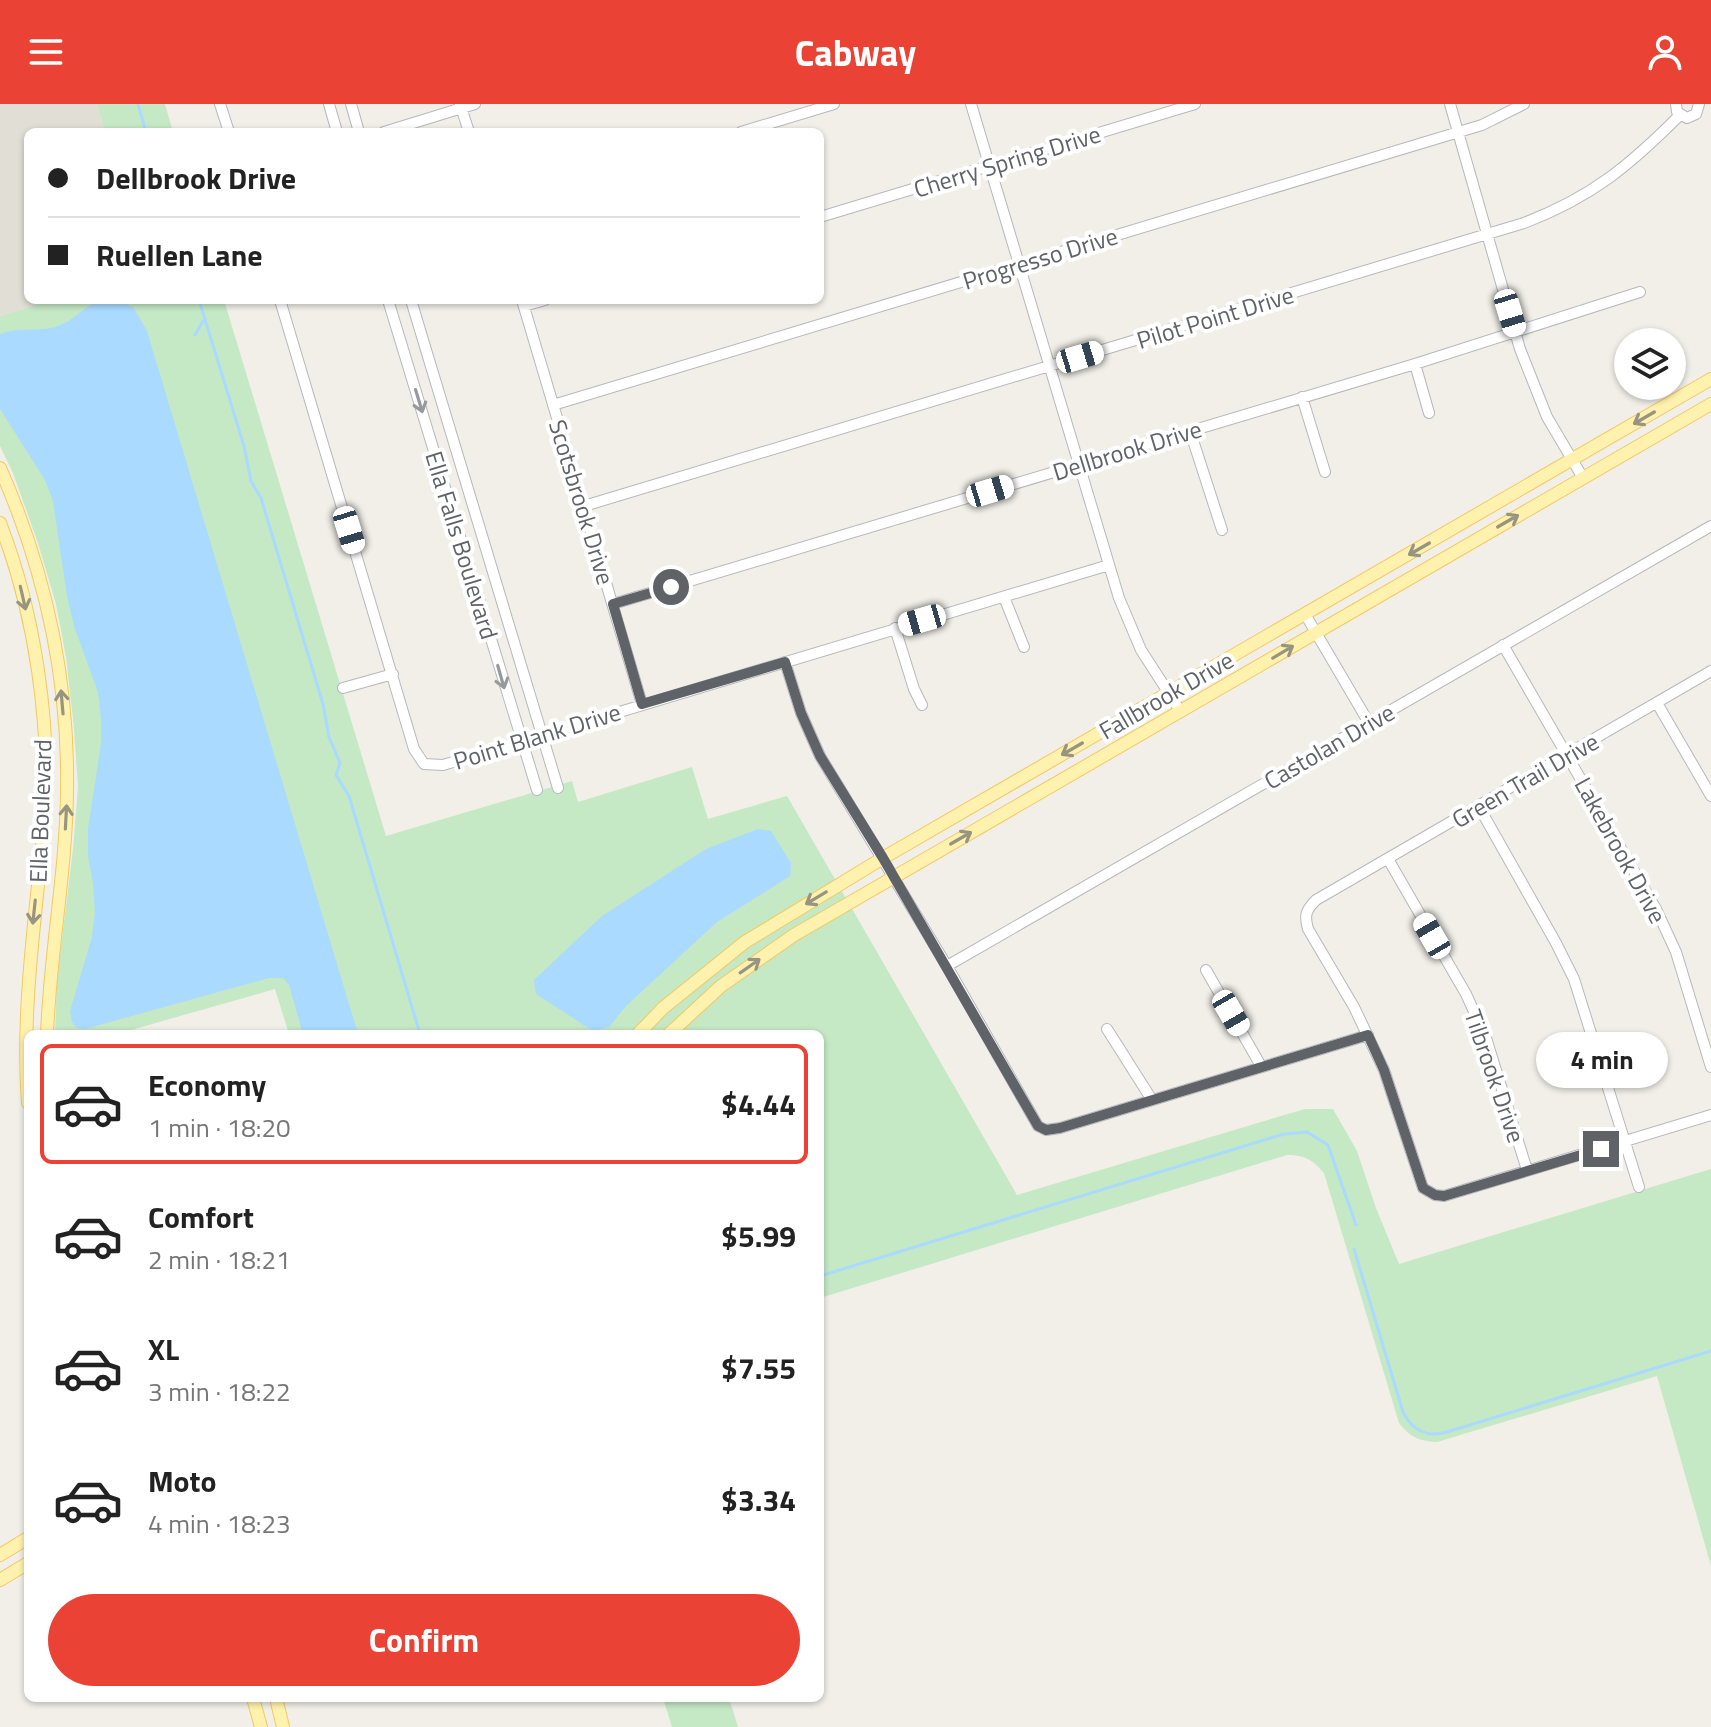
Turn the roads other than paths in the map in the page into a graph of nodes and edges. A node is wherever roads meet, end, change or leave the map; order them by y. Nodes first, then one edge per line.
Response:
1 (220, 104) edge
2 (329, 104) edge
3 (351, 104) edge
4 (475, 104) edge
5 (834, 104) edge
6 (971, 104) edge
7 (1195, 104) edge
8 (1450, 104) edge
9 (1524, 104) edge
10 (1676, 104) edge
11 (1699, 104) edge
12 (461, 106) edge
13 (1680, 115) junction
14 (228, 128) edge
15 (336, 128) edge
16 (358, 128) edge
17 (396, 128) edge
18 (468, 128) edge
19 (754, 128) edge
20 (1458, 132) junction
21 (990, 166) junction
22 (824, 216) edge
23 (1487, 235) junction
24 (1021, 263) junction
25 (1640, 292) dead end
26 (281, 304) edge
27 (389, 304) edge
28 (412, 304) edge
29 (523, 304) edge
30 (1515, 332) junction
31 (429, 359) junction
32 (1415, 364) junction
33 (408, 365) junction
34 (1050, 366) junction
35 (1711, 379) edge
36 (1302, 397) junction
37 (1711, 404) edge
38 (553, 405) junction
39 (1429, 413) dead end
40 (1190, 431) junction
41 (1573, 459) junction
42 (1078, 464) junction
43 (0, 468) edge
44 (1325, 472) dead end
45 (1583, 478) junction
46 (584, 506) junction
47 (0, 523) edge
48 (1711, 526) edge
49 (1222, 530) dead end
50 (482, 535) junction
51 (1442, 535) junction
52 (462, 541) junction
53 (1453, 553) junction
54 (1109, 565) junction
55 (1004, 597) junction
56 (613, 604) junction
57 (1305, 614) junction
58 (895, 628) junction
59 (1316, 632) junction
60 (1503, 645) junction
61 (54, 646) junction
62 (1024, 647) dead end
63 (33, 650) junction
64 (785, 662) junction
65 (1711, 671) edge
66 (393, 674) junction
67 (343, 688) dead end
68 (1169, 693) junction
69 (1657, 703) junction
70 (642, 704) junction
71 (922, 705) dead end
72 (1181, 712) junction
73 (1369, 723) junction
74 (541, 735) junction
75 (520, 741) junction
76 (1568, 755) junction
77 (1008, 786) junction
78 (558, 788) dead end
79 (537, 790) dead end
80 (1711, 796) edge
81 (1019, 805) junction
82 (1479, 807) junction
83 (883, 858) junction
84 (1388, 859) junction
85 (893, 876) junction
86 (947, 966) junction
87 (1206, 970) dead end
88 (707, 971) junction
89 (721, 986) junction
90 (1107, 1029) dead end
91 (27, 1030) edge
92 (47, 1030) edge
93 (642, 1030) edge
94 (673, 1030) edge
95 (1368, 1035) junction
96 (1261, 1066) junction
97 (1711, 1067) edge
98 (1152, 1100) junction
99 (1711, 1115) edge
100 (1626, 1142) junction
101 (1527, 1170) junction
102 (1639, 1187) dead end
103 (24, 1540) edge
104 (0, 1555) edge
105 (24, 1565) edge
106 (0, 1580) edge
107 (254, 1702) edge
108 (277, 1702) edge
109 (261, 1727) edge
110 (283, 1727) edge

1 - 14 street
2 - 15 street
3 - 16 street
4 - 12 street
5 - 19 street
6 - 21 street
7 - 21 street, Cherry Spring Drive
8 - 20 street
9 - 20 street, Progresso Drive
10 - 13 street
11 - 13 street, Pilot Point Drive
12 - 17 street
12 - 18 street
13 - 23 street, Pilot Point Drive
20 - 23 street
20 - 24 street, Progresso Drive
21 - 22 street, Cherry Spring Drive
21 - 24 street
23 - 30 street
23 - 34 street, Pilot Point Drive
24 - 34 street
24 - 38 street, Progresso Drive
25 - 30 street, Dellbrook Drive
26 - 66 street
27 - 33 street, Ella Falls Boulevard
28 - 31 street, Ella Falls Boulevard
29 - 38 street, Scotsbrook Drive
30 - 32 street, Dellbrook Drive
30 - 41 street
31 - 33 street
31 - 50 street, Ella Falls Boulevard
32 - 36 street, Dellbrook Drive
32 - 39 street
33 -> 52 street, Ella Falls Boulevard
34 - 42 street
34 - 46 street, Pilot Point Drive
35 -> 41 main road, Fallbrook Drive
36 - 40 street, Dellbrook Drive
36 - 44 street
37 - 45 main road, Fallbrook Drive
38 - 46 street, Scotsbrook Drive
40 - 42 street, Dellbrook Drive
40 - 49 street
41 - 45 street
41 - 51 main road, Fallbrook Drive
42 - 54 street
42 - 56 street, Dellbrook Drive
43 - 61 main road, Ella Boulevard
53 -> 45 main road, Fallbrook Drive
46 - 56 street, Scotsbrook Drive
47 -> 63 main road, Ella Boulevard
48 - 60 street, Castolan Drive
50 - 52 street
50 - 74 street, Ella Falls Boulevard
51 - 53 main road
51 -> 57 main road, Fallbrook Drive
52 -> 75 street, Ella Falls Boulevard
53 - 59 main road, Fallbrook Drive
54 - 55 street, Point Blank Drive
54 - 68 street
55 - 58 street, Point Blank Drive
55 - 62 street
56 - 70 street, Scotsbrook Drive
57 - 59 street
57 - 68 main road, Fallbrook Drive
58 - 64 street, Point Blank Drive
58 - 71 street
72 -> 59 main road, Fallbrook Drive
59 - 73 street
60 - 73 street, Castolan Drive
60 - 76 street, Lakebrook Drive
61 - 63 main road
92 -> 61 main road, Ella Boulevard
63 -> 91 main road, Ella Boulevard
64 - 70 street, Point Blank Drive
64 - 83 street
65 - 69 street, Green Trail Drive
66 - 67 street
66 - 75 street, Point Blank Drive
68 - 72 street
68 -> 77 main road, Fallbrook Drive
69 - 76 street, Green Trail Drive
69 - 80 street
70 - 74 street, Point Blank Drive
72 - 81 main road, Fallbrook Drive
73 - 86 street, Castolan Drive
74 - 75 street, Point Blank Drive
74 - 78 street, Ella Falls Boulevard
75 - 79 street, Ella Falls Boulevard
76 - 82 street, Green Trail Drive
76 - 97 street, Lakebrook Drive
77 - 81 main road
77 - 83 main road, Fallbrook Drive
85 -> 81 main road, Fallbrook Drive
82 - 84 street, Green Trail Drive
82 - 100 street
83 - 85 street
83 -> 88 main road, Fallbrook Drive
84 - 95 street, Green Trail Drive
84 - 101 street, Tilbrook Drive
85 - 86 street
89 -> 85 main road, Fallbrook Drive
86 - 98 street
87 - 96 street
88 - 89 main road
88 - 93 main road, Fallbrook Drive
89 - 94 main road, Fallbrook Drive
90 - 98 street
95 - 96 street
95 - 101 street
96 - 98 street
99 - 100 street
100 - 101 street
100 - 102 street
103 - 104 main road
105 - 106 main road
107 - 109 main road
108 - 110 main road

